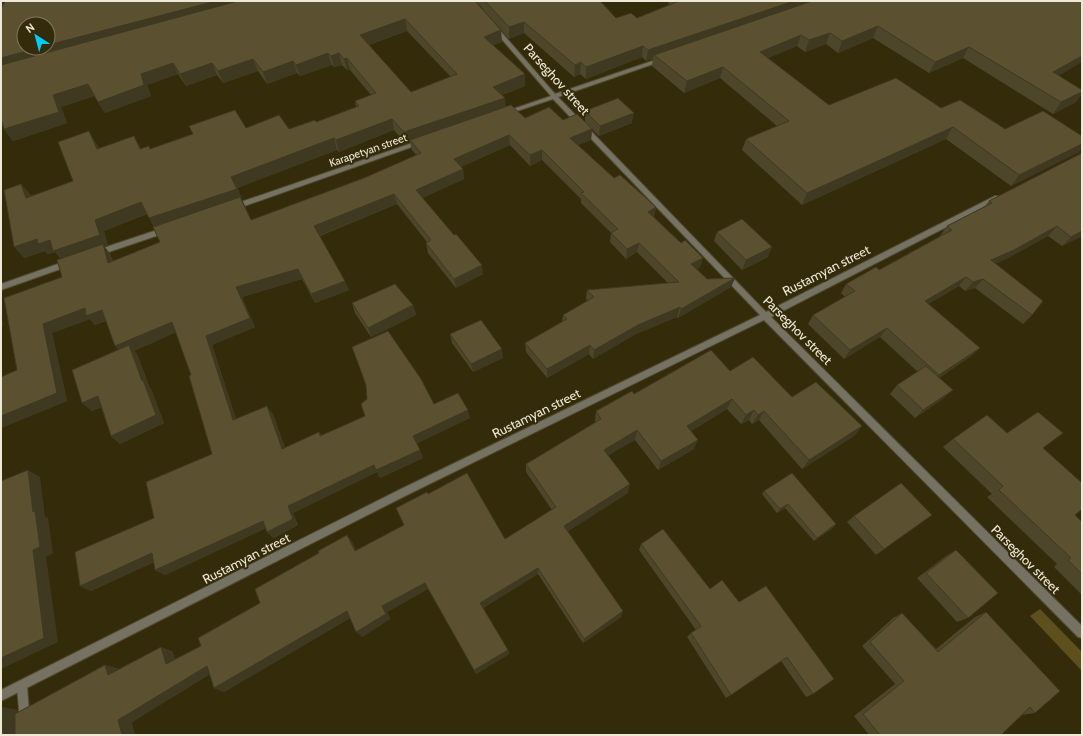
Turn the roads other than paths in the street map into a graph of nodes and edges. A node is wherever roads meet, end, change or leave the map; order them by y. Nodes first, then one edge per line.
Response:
1 (487, 19) edge
2 (667, 58) edge
3 (554, 96) junction
4 (501, 114) edge
5 (427, 140) edge
6 (1004, 194) edge
7 (225, 210) edge
8 (173, 228) edge
9 (91, 256) edge
10 (76, 261) edge
11 (1, 287) edge
12 (765, 316) junction
13 (1082, 633) edge
14 (22, 686) junction
15 (1, 696) edge
16 (26, 735) edge

1 - 3 street, Parseghov street
2 - 3 street
3 - 4 street
3 - 12 street, Parseghov street
5 - 7 street, Karapetyan street
6 - 12 street, Rustamyan street
8 - 9 street
10 - 11 street
12 - 13 street, Parseghov street
12 - 14 street, Rustamyan street
14 - 15 street, Rustamyan street
14 - 16 street

